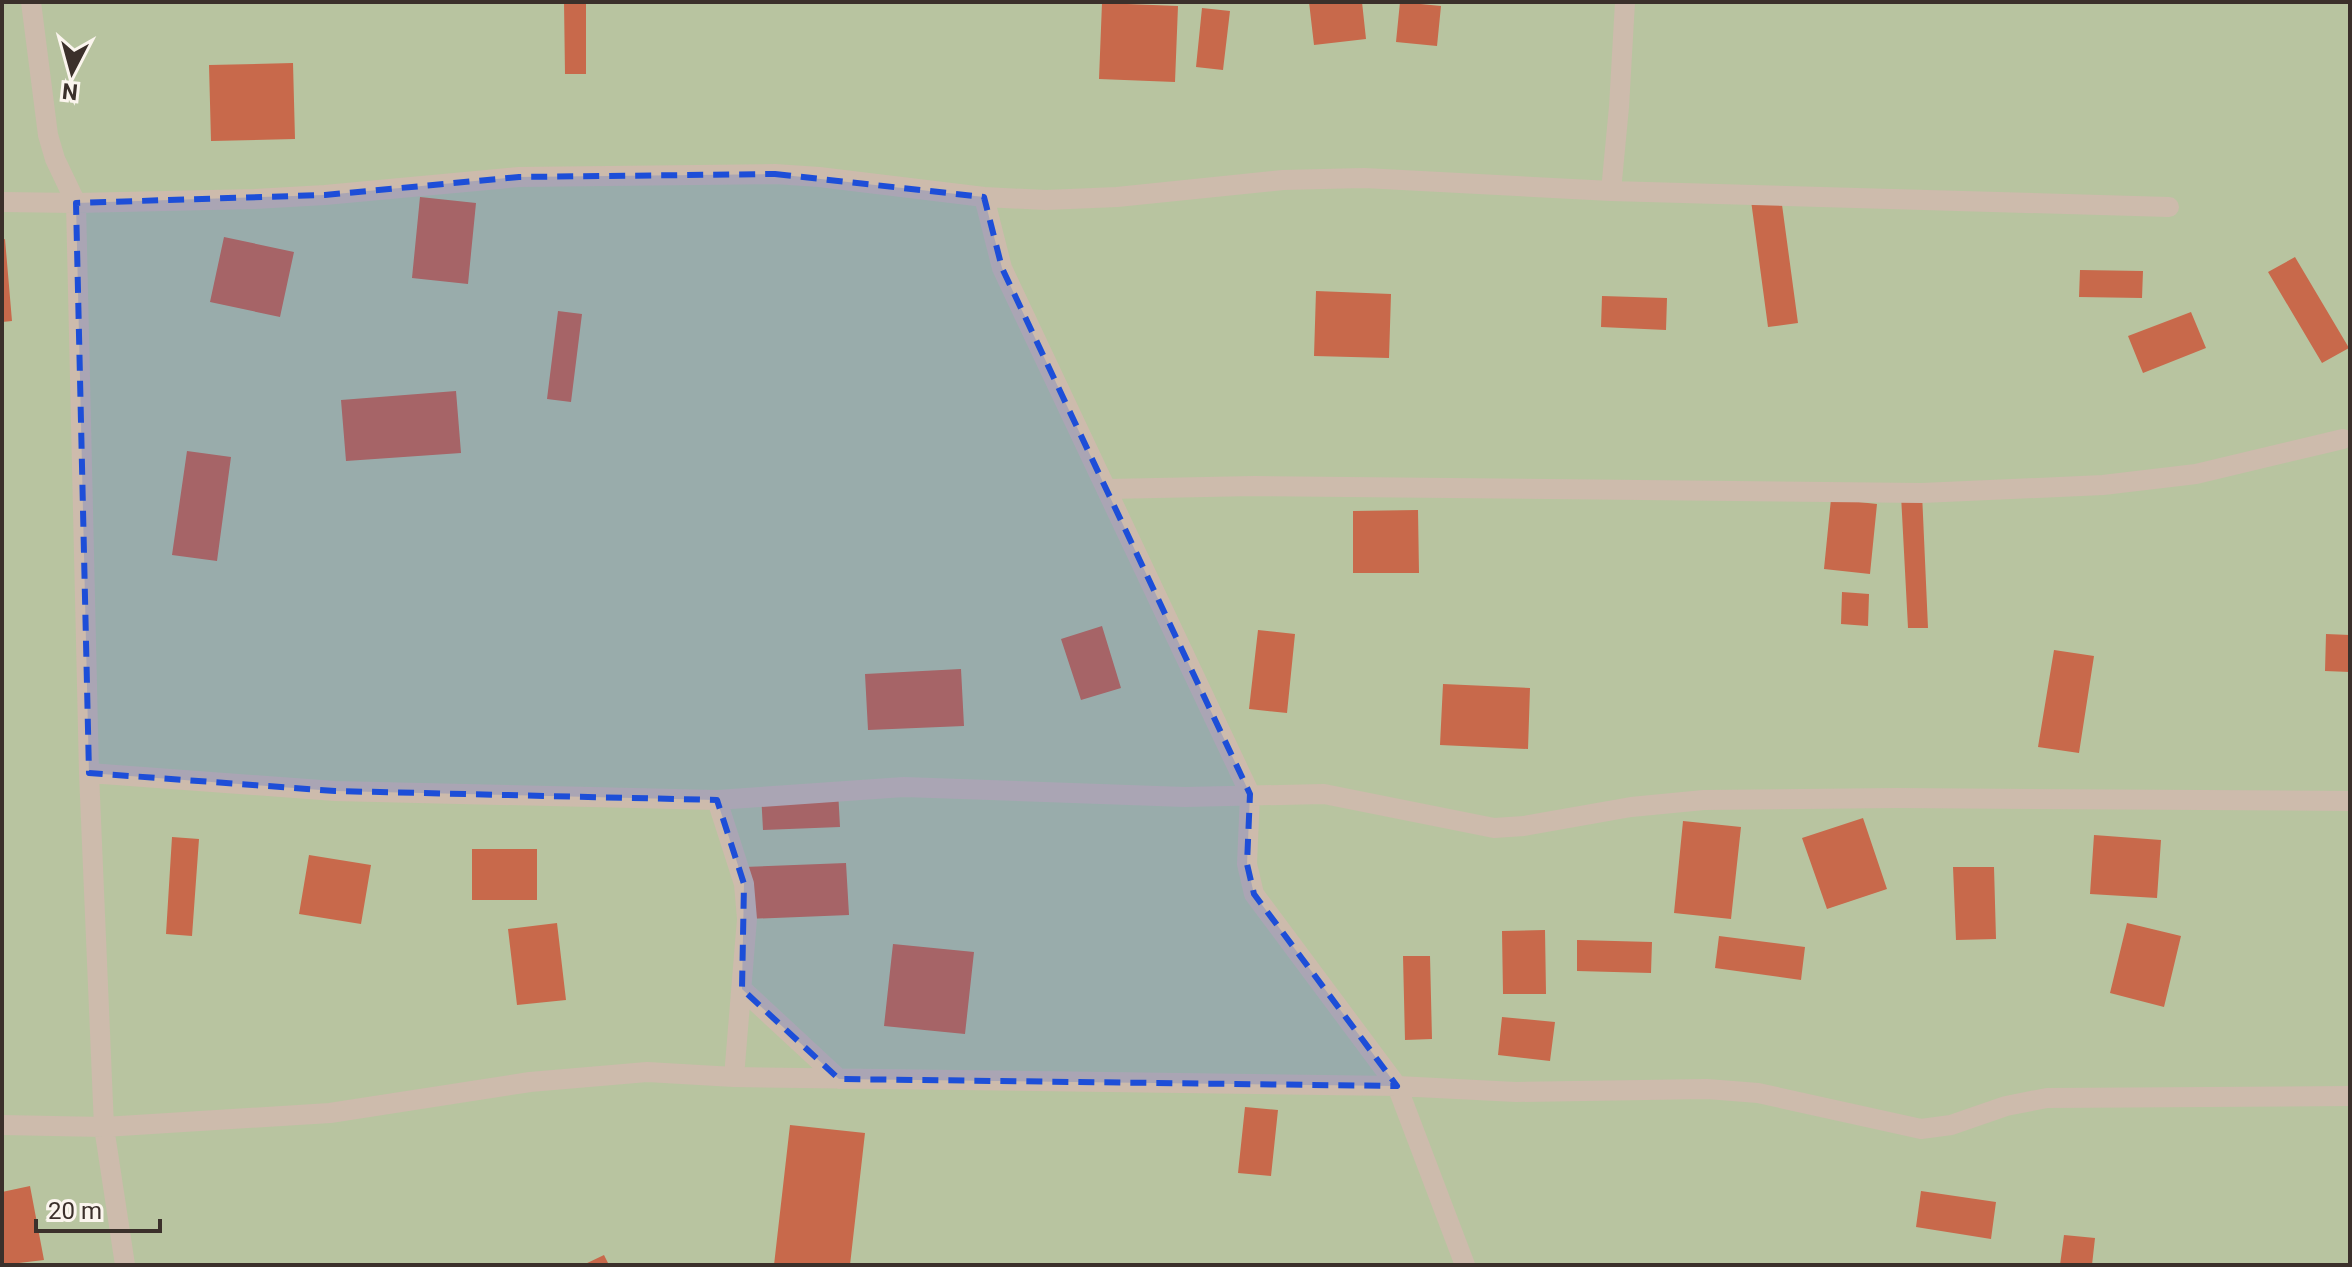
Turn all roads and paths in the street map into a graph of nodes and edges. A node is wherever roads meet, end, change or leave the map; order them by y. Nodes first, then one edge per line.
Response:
1 (31, 2) edge
2 (1625, 2) edge
3 (1611, 191) junction
4 (984, 197) junction
5 (2, 202) edge
6 (76, 203) junction
7 (2169, 207) dead end
8 (2343, 439) dead end
9 (1107, 489) junction
10 (89, 773) junction
11 (1250, 794) junction
12 (717, 800) junction
13 (2350, 801) edge
14 (742, 989) junction
15 (734, 1077) junction
16 (839, 1079) junction
17 (1397, 1086) junction
18 (2350, 1096) edge
19 (2, 1125) edge
20 (104, 1127) junction
21 (125, 1265) edge
22 (1465, 1265) edge

1 - 6 street
2 - 3 street
3 - 4 street
3 - 7 street
4 - 6 street
4 - 9 street
5 - 6 street
6 - 10 street
8 - 9 street
9 - 11 street
10 - 12 street
10 - 20 street
11 - 12 street
11 - 13 street
11 - 17 street
12 - 14 street
14 - 15 street
14 - 16 street
15 - 16 street
15 - 20 street
16 - 17 street
17 - 18 street
17 - 22 street
19 - 20 street
20 - 21 street

